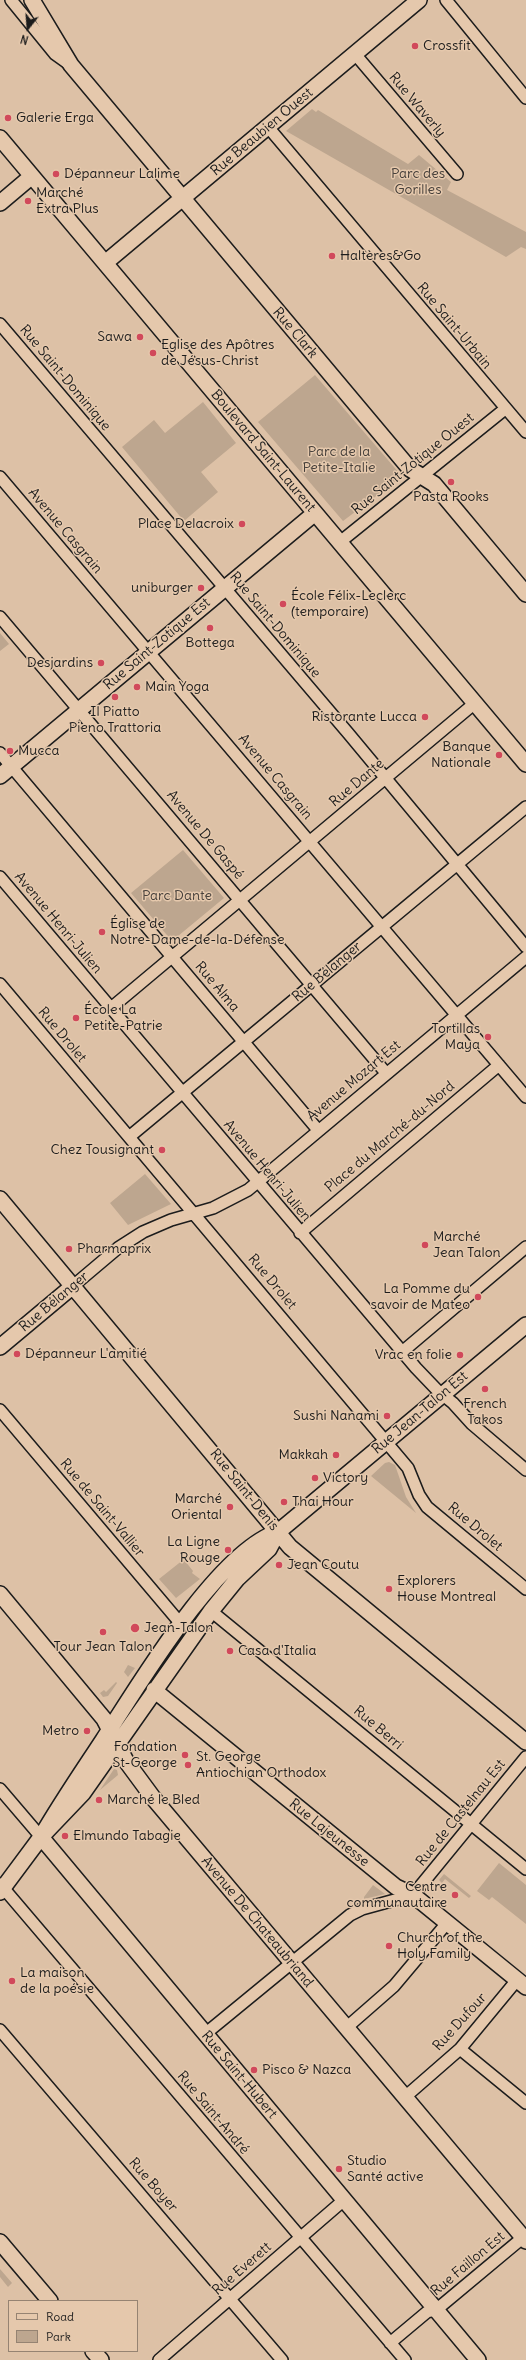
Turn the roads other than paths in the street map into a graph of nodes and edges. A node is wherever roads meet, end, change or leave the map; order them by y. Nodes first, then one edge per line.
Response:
1 (11, 0) edge
2 (32, 0) edge
3 (418, 0) edge
4 (446, 0) edge
5 (354, 54) junction
6 (71, 65) junction
7 (526, 98) edge
8 (268, 127) junction
9 (0, 138) edge
10 (457, 174) dead end
11 (32, 176) junction
12 (183, 198) junction
13 (0, 203) edge
14 (105, 263) junction
15 (0, 324) edge
16 (505, 409) junction
17 (526, 432) edge
18 (422, 476) junction
19 (0, 477) edge
20 (315, 513) junction
21 (340, 542) junction
22 (224, 588) junction
23 (526, 594) edge
24 (0, 617) edge
25 (148, 651) junction
26 (475, 703) junction
27 (79, 710) junction
28 (0, 753) edge
29 (526, 764) edge
30 (6, 771) edge
31 (386, 779) junction
32 (526, 807) edge
33 (310, 842) junction
34 (457, 865) junction
35 (0, 877) edge
36 (240, 900) junction
37 (382, 927) junction
38 (526, 947) edge
39 (172, 957) junction
40 (526, 957) edge
41 (0, 984) edge
42 (312, 985) junction
43 (111, 1008) junction
44 (456, 1015) junction
45 (243, 1042) junction
46 (499, 1065) junction
47 (386, 1073) junction
48 (182, 1093) junction
49 (526, 1097) edge
50 (318, 1130) junction
51 (129, 1137) junction
52 (258, 1182) junction
53 (0, 1199) edge
54 (193, 1214) junction
55 (300, 1232) junction
56 (526, 1247) edge
57 (73, 1286) junction
58 (525, 1328) edge
59 (0, 1347) edge
60 (402, 1352) junction
61 (443, 1395) junction
62 (0, 1410) edge
63 (386, 1442) junction
64 (526, 1470) edge
65 (278, 1532) junction
66 (526, 1589) edge
67 (0, 1594) edge
68 (211, 1611) junction
69 (181, 1624) junction
70 (154, 1690) junction
71 (110, 1729) junction
72 (526, 1742) edge
73 (118, 1744) junction
74 (526, 1757) edge
75 (0, 1789) edge
76 (472, 1824) junction
77 (41, 1837) junction
78 (526, 1869) edge
79 (1, 1888) edge
80 (413, 1895) junction
81 (447, 1923) junction
82 (291, 1963) junction
83 (521, 1983) edge
84 (346, 2028) junction
85 (0, 2030) edge
86 (205, 2034) junction
87 (460, 2049) junction
88 (405, 2097) junction
89 (526, 2103) edge
90 (344, 2200) junction
91 (525, 2238) edge
92 (300, 2239) junction
93 (0, 2242) edge
94 (230, 2299) junction
95 (49, 2300) edge
96 (436, 2310) junction
97 (390, 2343) junction
98 (94, 2352) edge
99 (101, 2360) edge
100 (159, 2360) edge
101 (282, 2360) edge
102 (404, 2360) edge
103 (478, 2360) edge

1 - 6 street, Rue Clark
2 - 6 main road, Rue Clark
3 - 5 main road, Rue Beaubien Ouest
4 - 7 street
5 - 8 main road, Rue Beaubien Ouest
5 - 10 street, Rue Waverly
6 - 12 main road, Rue Clark
8 - 12 main road, Rue Beaubien Ouest
8 - 16 street, Rue Saint-Urbain
9 - 11 main road, Boulevard Saint-Laurent
11 - 13 main road
11 - 14 main road, Boulevard Saint-Laurent
12 - 14 main road, Rue Beaubien Ouest
12 - 18 main road, Rue Clark
14 - 20 main road, Boulevard Saint-Laurent
15 - 22 street, Rue Saint-Dominique
16 - 17 street, Rue Saint-Urbain
16 - 18 street, Rue Saint-Zotique Ouest
18 - 21 street, Rue Saint-Zotique Ouest
18 - 23 main road, Rue Clark
19 - 25 street, Avenue Casgrain
20 - 21 main road, Boulevard Saint-Laurent
20 - 22 main road, Rue Saint-Zotique Est
21 - 26 main road, Boulevard Saint-Laurent
22 - 25 main road, Rue Saint-Zotique Est
22 - 31 street, Rue Saint-Dominique
24 - 27 street, Avenue De Gaspé
25 - 27 main road, Rue Saint-Zotique Est
25 - 33 street, Avenue Casgrain
26 - 29 main road, Boulevard Saint-Laurent
26 - 31 street, Rue Dante
27 - 30 main road, Rue Saint-Zotique Est
27 - 36 street, Avenue De Gaspé
28 - 30 street, Rue Alma
30 - 39 street, Rue Alma
31 - 33 street, Rue Dante
31 - 34 street, Rue Saint-Dominique
32 - 34 street, Rue Bélanger
33 - 36 street, Rue Dante
33 - 37 street, Avenue Casgrain
34 - 37 street, Rue Bélanger
34 - 38 street, Rue Saint-Dominique
35 - 43 street, Avenue Henri-Julien
36 - 39 street, Rue Dante
36 - 42 street, Avenue De Gaspé
37 - 42 street, Rue Bélanger
37 - 44 street, Avenue Casgrain
39 - 43 street, Rue Dante
39 - 45 street, Rue Alma
40 - 44 street, Avenue Mozart Est
41 - 51 street, Rue Drolet
42 - 45 street, Rue Bélanger
42 - 47 street, Avenue De Gaspé
43 - 48 street, Avenue Henri-Julien
44 - 46 street, Avenue Casgrain
44 - 47 street, Avenue Mozart Est
45 - 48 street, Rue Bélanger
45 - 50 street, Rue Alma
46 - 49 street, Avenue Casgrain
46 - 55 street, Place du Marché-du-Nord
47 - 50 street, Avenue Mozart Est
48 - 51 street, Rue Bélanger
48 - 52 street, Avenue Henri-Julien
50 - 52 street, Avenue Mozart Est
51 - 54 street, Rue Drolet
52 - 54 street, Avenue Mozart Est
52 - 55 street, Avenue Henri-Julien
53 - 57 main road, Rue Saint-Denis
54 - 57 street, Rue Bélanger
54 - 63 street, Rue Drolet
55 - 60 street, Avenue Henri-Julien
56 - 60 street
57 - 59 main road, Rue Bélanger
57 - 65 main road, Rue Saint-Denis
58 - 61 main road, Rue Jean-Talon Est
60 - 61 street, Avenue Henri-Julien
61 - 63 main road, Rue Jean-Talon Est
61 - 64 street, Avenue Henri-Julien
62 - 69 street, Rue de Saint-Vallier
63 - 65 main road, Rue Jean-Talon Est
63 - 66 street, Rue Drolet
65 - 68 main road, Rue Jean-Talon Est
65 - 69 main road, Rue Jean-Talon Est
65 - 72 main road, Rue Saint-Denis
67 - 71 main road, Avenue De Chateaubriand
68 - 70 main road, Rue Jean-Talon Est
68 - 76 street, Rue Berri
69 - 71 main road, Rue Jean-Talon Est
70 - 73 main road, Rue Jean-Talon Est
70 - 80 main road, Rue Lajeunesse
71 - 73 main road, Avenue De Chateaubriand
71 - 77 main road, Rue Jean-Talon Est
73 - 77 main road, Rue Jean-Talon Est
73 - 82 main road, Avenue De Chateaubriand
74 - 76 street, Rue de Castelnau Est
75 - 77 street, Rue Saint-Hubert
76 - 78 street, Rue Berri
76 - 80 street, Rue de Castelnau Est
77 - 79 main road, Rue Jean-Talon Est
77 - 86 main road, Rue Saint-Hubert
79 - 92 street, Rue Saint-André
80 - 81 main road, Rue Lajeunesse
80 - 82 street
81 - 83 main road, Rue Lajeunesse
81 - 84 street
82 - 84 main road, Avenue De Chateaubriand
82 - 86 street
83 - 87 street, Rue Dufour
84 - 88 main road, Avenue De Chateaubriand
85 - 94 street, Rue Boyer
86 - 90 main road, Rue Saint-Hubert
87 - 88 street, Rue Dufour
87 - 89 street
88 - 91 main road, Avenue De Chateaubriand
90 - 92 street, Rue Everett
90 - 96 main road, Rue Saint-Hubert
91 - 96 street, Rue Faillon Est
92 - 94 street, Rue Everett
92 - 97 street, Rue Saint-André
93 - 95 main road
94 - 100 street, Rue Everett
94 - 101 street, Rue Boyer
96 - 97 street, Rue Faillon Est
96 - 103 main road, Rue Saint-Hubert
97 - 102 street, Rue Saint-André
98 - 99 main road

